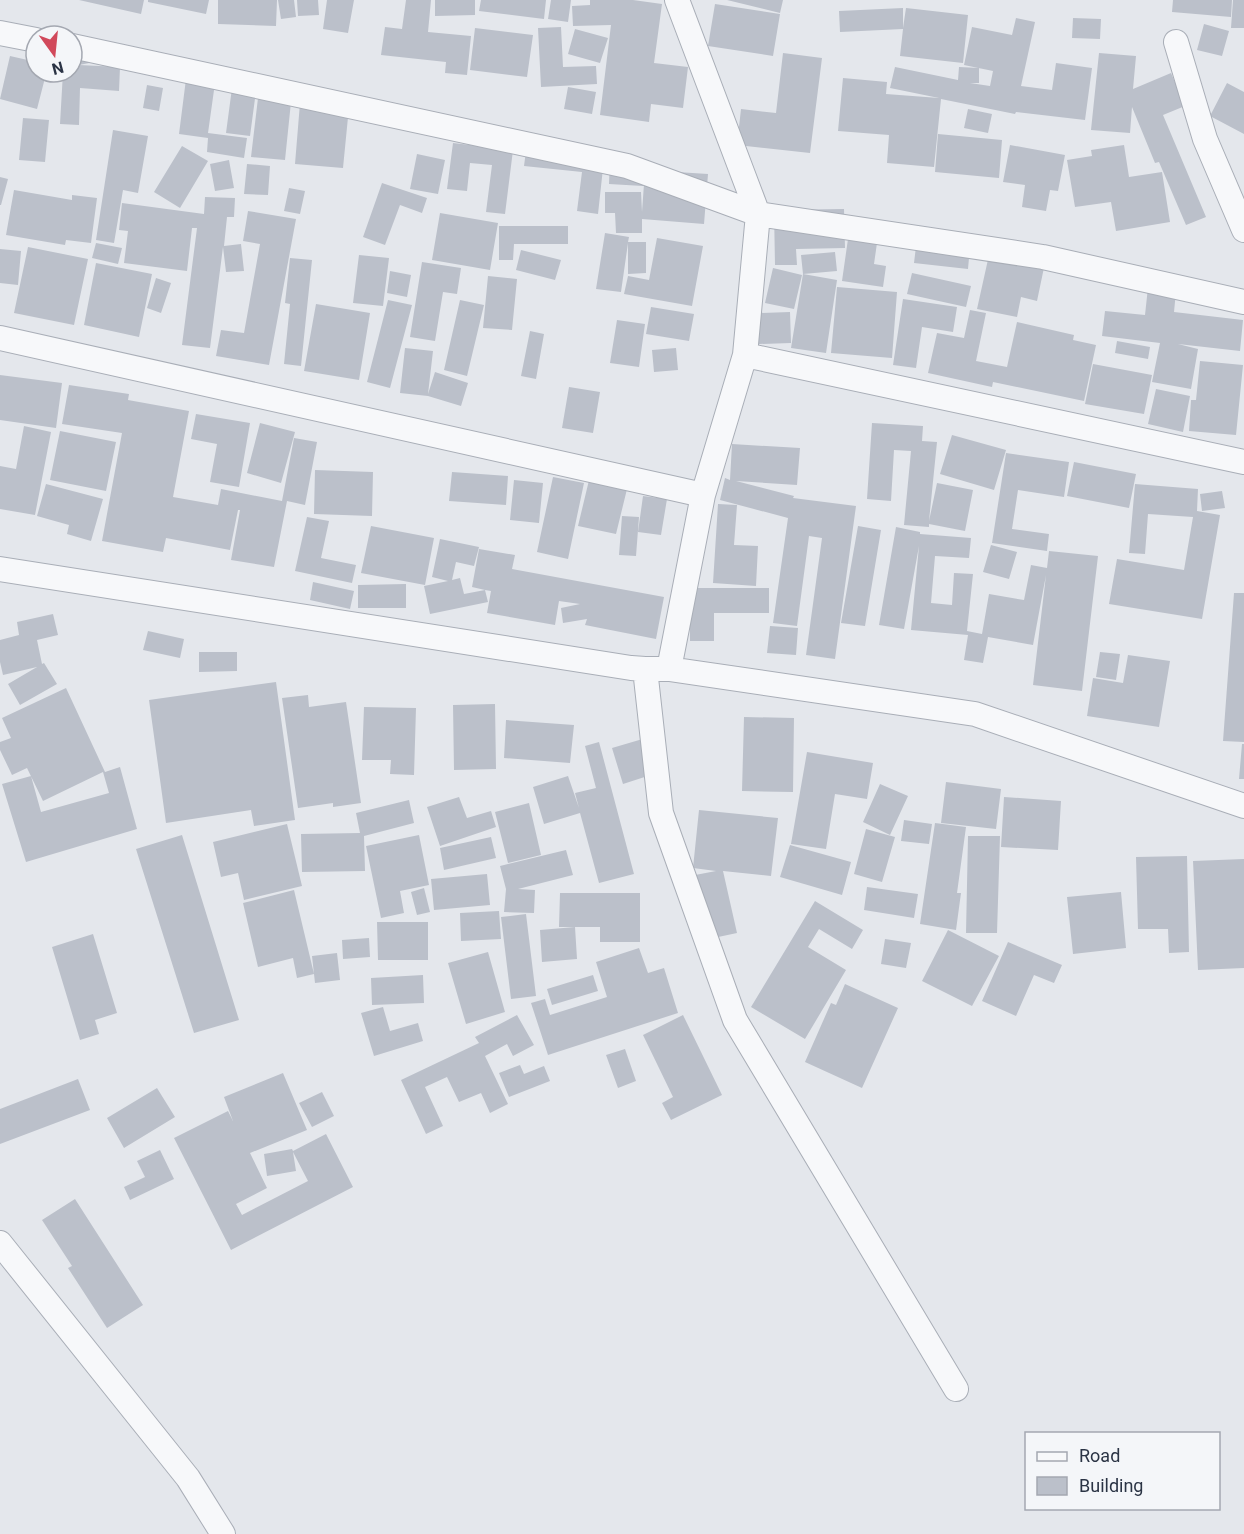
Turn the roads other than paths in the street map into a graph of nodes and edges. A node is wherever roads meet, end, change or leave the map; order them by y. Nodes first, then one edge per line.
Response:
1 (677, 0) edge
2 (0, 33) edge
3 (24, 38) edge
4 (1176, 42) dead end
5 (84, 49) edge
6 (758, 214) junction
7 (1244, 230) edge
8 (1244, 302) edge
9 (0, 338) edge
10 (745, 356) junction
11 (1244, 462) edge
12 (703, 495) junction
13 (0, 569) edge
14 (657, 669) junction
15 (1244, 806) edge
16 (0, 1243) edge
17 (956, 1389) dead end
18 (223, 1534) edge

1 - 6 street
2 - 3 street
4 - 7 street
5 - 6 street
6 - 8 street
6 - 10 street
9 - 12 street
10 - 11 street
10 - 12 street
12 - 14 street
13 - 14 street
14 - 15 street
14 - 17 street
16 - 18 street

